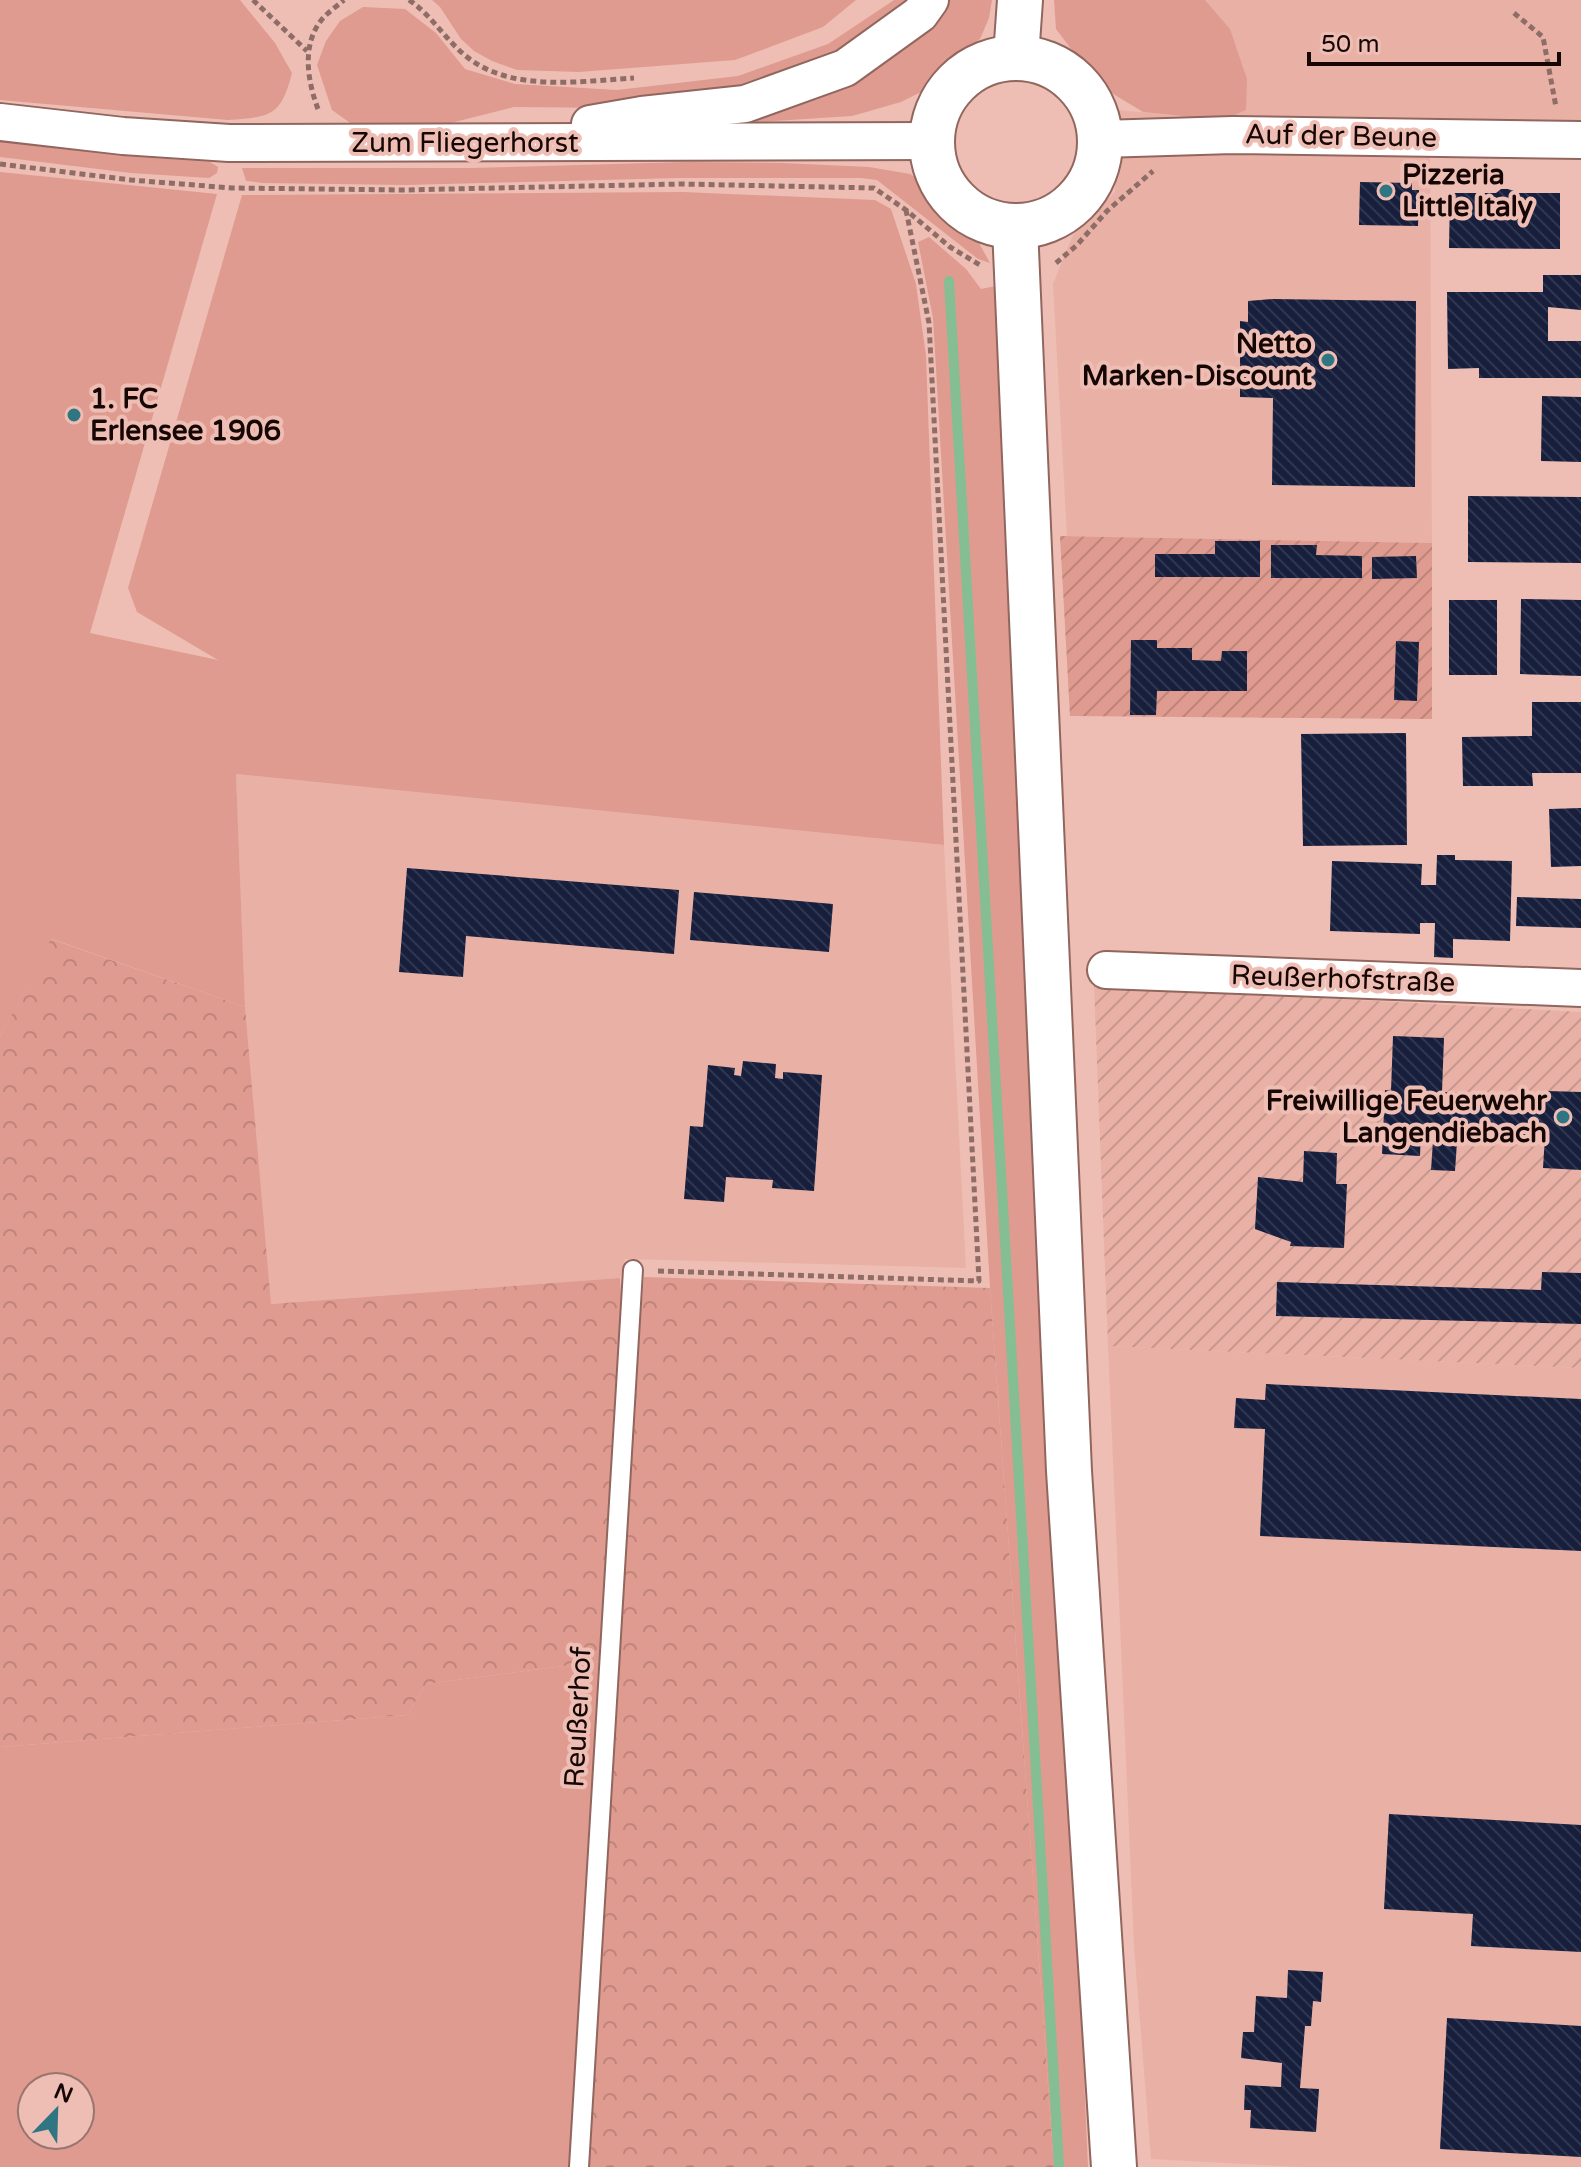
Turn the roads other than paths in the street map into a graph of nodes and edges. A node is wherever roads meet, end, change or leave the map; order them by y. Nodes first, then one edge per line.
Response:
1 (930, 0) edge
2 (1020, 0) edge
3 (1016, 57) junction
4 (0, 122) edge
5 (1101, 139) junction
6 (1571, 140) edge
7 (931, 141) junction
8 (474, 144) junction
9 (1016, 248) junction
10 (1106, 970) dead end
11 (1581, 988) edge
12 (633, 1270) road end
13 (579, 2167) edge
14 (1114, 2167) edge

1 - 8 street
2 - 3 main road
3 - 5 main road
3 - 7 main road
4 - 8 street, Zum Fliegerhorst
5 - 6 street, Auf der Beune
5 - 9 main road
7 - 8 street, Zum Fliegerhorst
7 - 9 main road
9 - 14 main road
10 - 11 street, Reußerhofstraße
12 - 13 lane, Reußerhof

